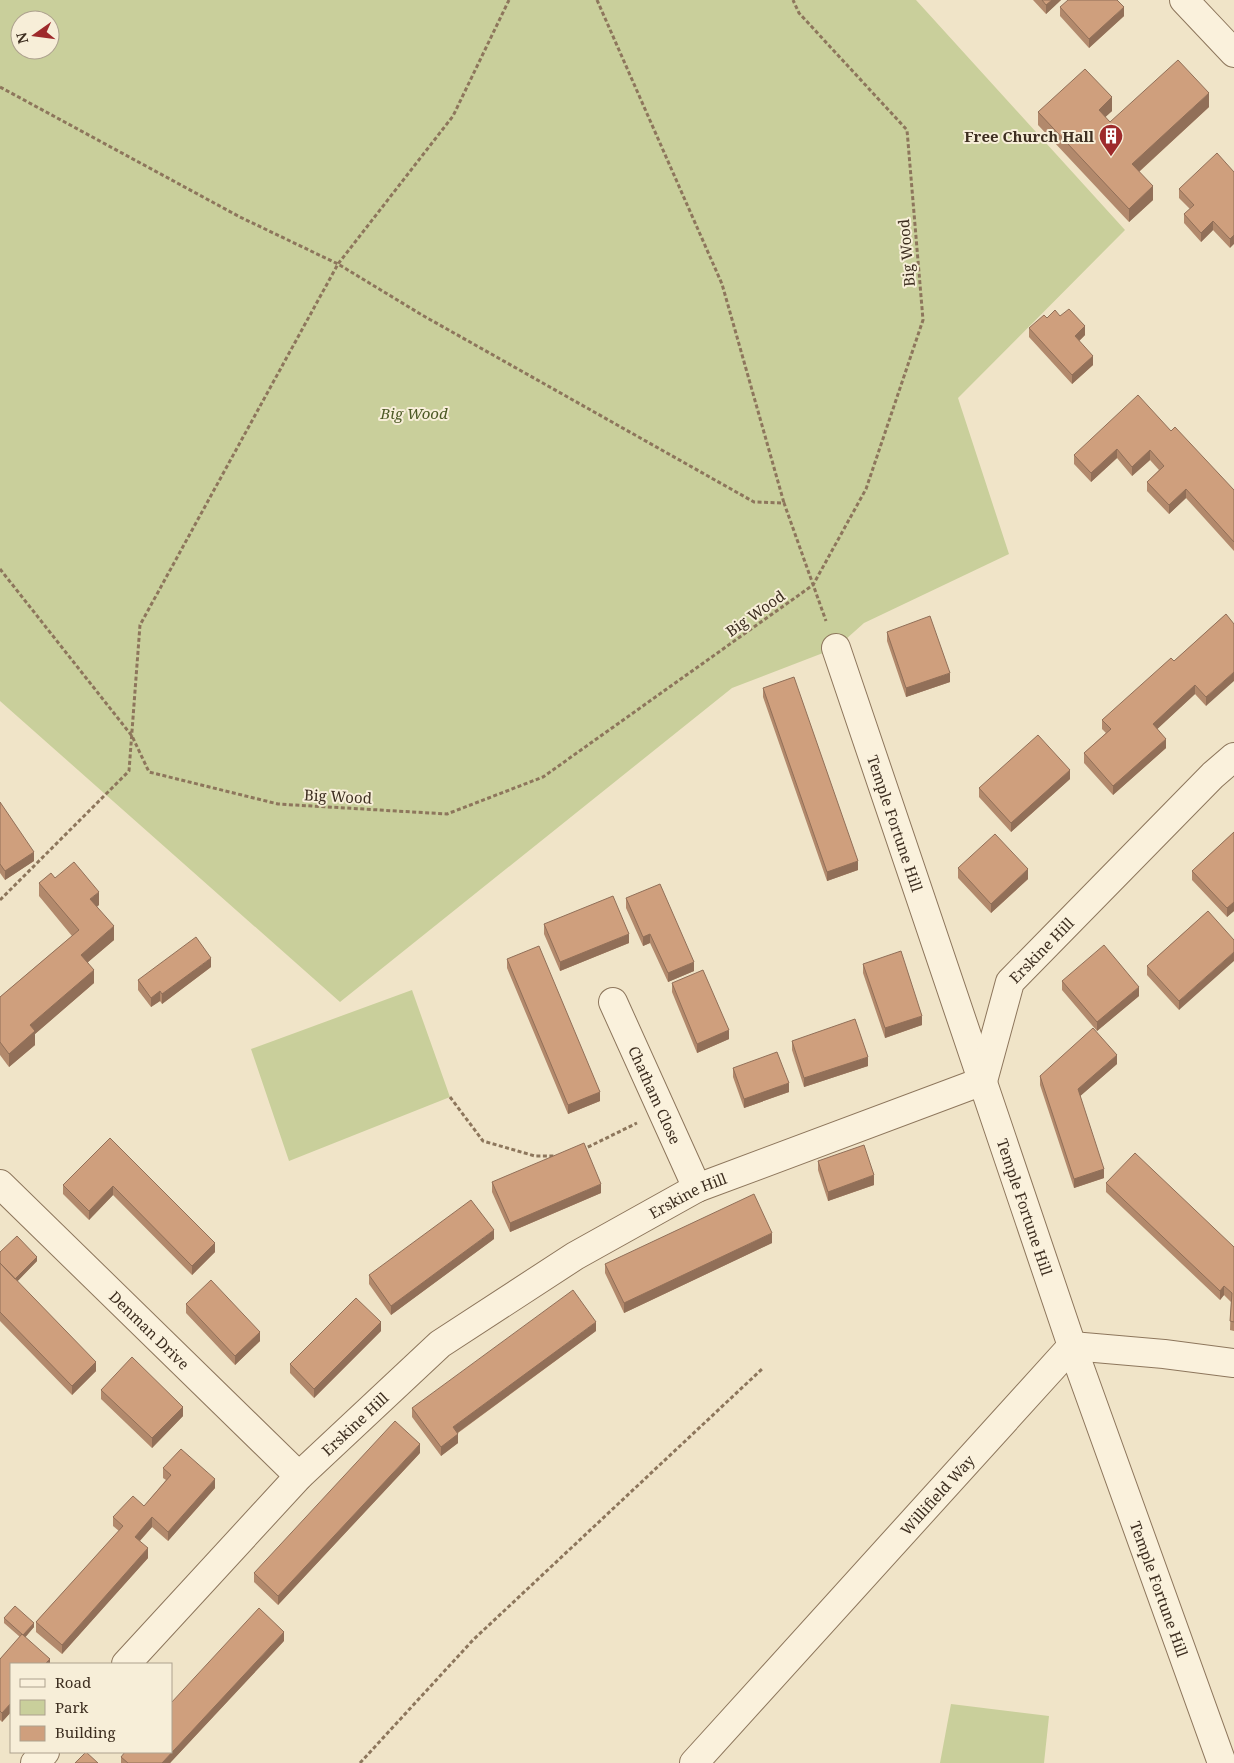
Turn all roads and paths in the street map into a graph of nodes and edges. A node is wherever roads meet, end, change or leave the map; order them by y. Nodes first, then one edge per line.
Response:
1 (509, 0) edge
2 (597, 0) edge
3 (794, 0) edge
4 (1184, 0) edge
5 (1234, 53) edge
6 (0, 87) edge
7 (338, 264) junction
8 (784, 503) junction
9 (0, 569) edge
10 (813, 585) junction
11 (836, 648) joint
12 (132, 736) junction
13 (1234, 757) edge
14 (0, 900) edge
15 (613, 1002) dead end
16 (983, 1081) junction
17 (450, 1097) dead end
18 (662, 1110) junction
19 (578, 1152) edge
20 (561, 1156) edge
21 (0, 1184) edge
22 (697, 1188) junction
23 (1072, 1346) junction
24 (1234, 1363) edge
25 (762, 1369) dead end
26 (299, 1476) junction
27 (127, 1663) edge
28 (44, 1753) edge
29 (35, 1763) edge
30 (360, 1763) edge
31 (694, 1763) edge
32 (1222, 1763) edge

1 - 7 path
2 - 8 path
3 - 10 path, Big Wood
4 - 5 street
6 - 7 path
7 - 8 path
7 - 12 path
8 - 10 path
9 - 12 path, Big Wood
10 - 11 path
10 - 12 path, Big Wood
11 - 16 street, Temple Fortune Hill
12 - 14 path
13 - 16 street, Erskine Hill
15 - 18 street, Chatham Close
16 - 22 street, Erskine Hill
16 - 23 street, Temple Fortune Hill
17 - 20 path
18 - 19 path
18 - 22 street, Chatham Close
21 - 26 street, Denman Drive
22 - 26 street, Erskine Hill
23 - 24 street
23 - 31 street, Willifield Way
23 - 32 street, Temple Fortune Hill
25 - 30 path
26 - 27 street, Erskine Hill
28 - 29 street

